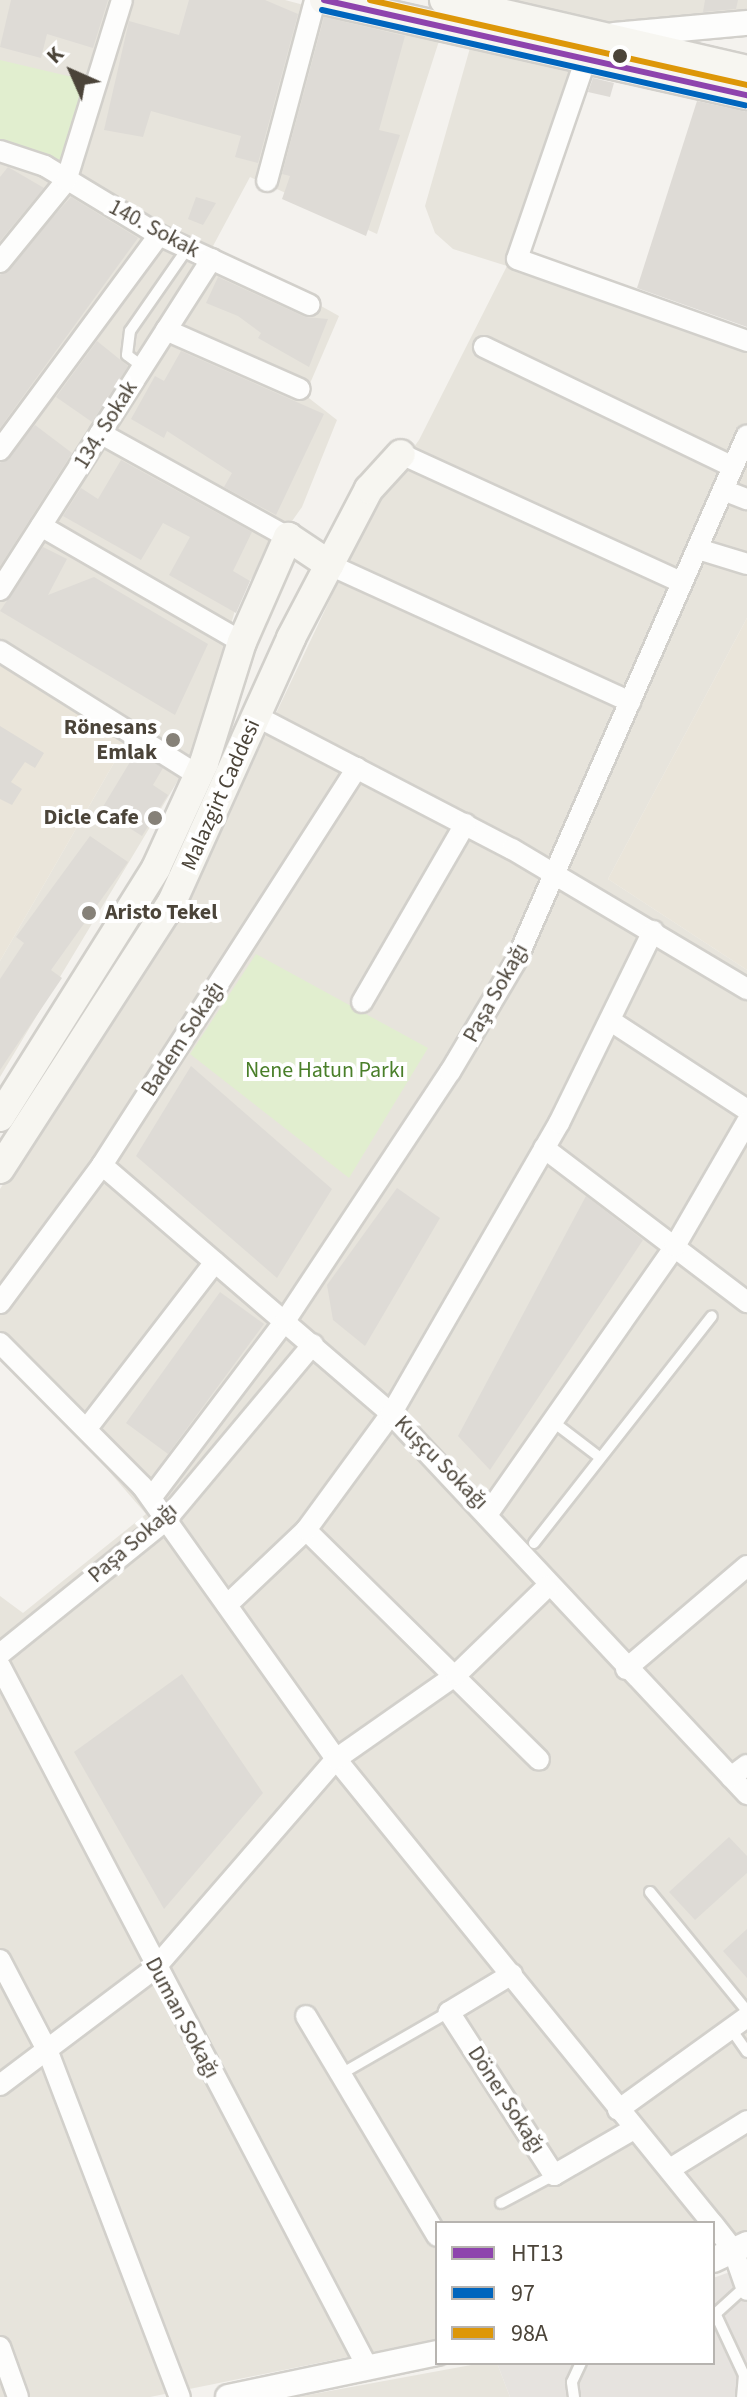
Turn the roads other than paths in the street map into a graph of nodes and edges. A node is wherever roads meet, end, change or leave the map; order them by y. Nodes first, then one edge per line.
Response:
1 (122, 0) edge
2 (315, 0) edge
3 (324, 0) edge
4 (444, 0) edge
5 (475, 4) edge
6 (747, 23) edge
7 (590, 46) junction
8 (747, 70) edge
9 (747, 95) edge
10 (0, 151) edge
11 (66, 181) junction
12 (267, 181) dead end
13 (159, 235) junction
14 (187, 249) junction
15 (212, 259) junction
16 (0, 262) edge
17 (310, 305) dead end
18 (166, 330) junction
19 (747, 341) edge
20 (484, 347) dead end
21 (143, 367) junction
22 (300, 389) dead end
23 (100, 433) junction
24 (747, 435) edge
25 (0, 450) edge
26 (401, 454) joint
27 (733, 467) junction
28 (723, 490) junction
29 (747, 499) edge
30 (41, 526) junction
31 (288, 537) junction
32 (698, 549) junction
33 (747, 564) edge
34 (330, 565) junction
35 (681, 582) junction
36 (0, 590) edge
37 (242, 642) junction
38 (0, 651) edge
39 (630, 702) junction
40 (256, 716) junction
41 (357, 768) junction
42 (198, 775) junction
43 (465, 824) junction
44 (557, 875) junction
45 (653, 931) junction
46 (747, 989) edge
47 (362, 1002) dead end
48 (611, 1021) junction
49 (747, 1110) edge
50 (0, 1117) edge
51 (747, 1122) edge
52 (544, 1148) junction
53 (102, 1165) junction
54 (0, 1169) edge
55 (675, 1246) junction
56 (215, 1262) junction
57 (747, 1302) edge
58 (0, 1303) edge
59 (712, 1316) dead end
60 (285, 1321) junction
61 (0, 1343) edge
62 (313, 1344) junction
63 (391, 1414) junction
64 (552, 1421) junction
65 (88, 1427) junction
66 (598, 1456) junction
67 (151, 1498) junction
68 (489, 1512) junction
69 (166, 1520) junction
70 (306, 1530) junction
71 (534, 1543) dead end
72 (747, 1566) edge
73 (548, 1586) junction
74 (227, 1605) junction
75 (0, 1654) edge
76 (0, 1666) edge
77 (626, 1669) junction
78 (456, 1675) junction
79 (336, 1759) junction
80 (539, 1760) dead end
81 (739, 1771) edge
82 (747, 1794) edge
83 (650, 1892) dead end
84 (0, 1960) edge
85 (155, 1968) junction
86 (512, 1974) junction
87 (747, 2011) edge
88 (449, 2012) junction
89 (306, 2016) dead end
90 (739, 2023) edge
91 (48, 2052) junction
92 (747, 2052) edge
93 (341, 2074) junction
94 (0, 2085) edge
95 (618, 2110) junction
96 (747, 2121) edge
97 (632, 2130) junction
98 (670, 2169) junction
99 (554, 2175) junction
100 (501, 2203) dead end
101 (710, 2221) edge
102 (715, 2228) edge
103 (435, 2233) edge
104 (731, 2251) edge
105 (746, 2288) edge
106 (715, 2315) edge
107 (715, 2318) edge
108 (0, 2347) edge
109 (435, 2353) edge
110 (580, 2365) edge
111 (368, 2368) junction
112 (18, 2397) edge
113 (180, 2397) edge
114 (233, 2397) edge
115 (574, 2397) edge
116 (742, 2397) edge

1 - 11 street
2 - 12 street
3 - 7 main road
4 - 5 main road
5 - 7 main road
6 - 7 street
7 - 8 main road
7 - 9 main road
7 - 19 street
10 - 11 street, 140. Sokak
11 - 13 street, 140. Sokak
11 - 16 street
13 - 14 street, 140. Sokak
13 - 25 street
14 - 15 street, 140. Sokak
14 - 21 lane
15 - 17 street, 140. Sokak
15 - 18 street, 134. Sokak
18 - 21 street, 134. Sokak
18 - 22 street
20 - 27 street
21 - 23 street, 134. Sokak
23 - 30 street, 134. Sokak
23 - 31 street
24 - 27 street, Paşa Sokağı
26 - 34 main road, Malazgirt Caddesi
26 - 35 street
27 - 28 street, Paşa Sokağı
28 - 29 street
28 - 32 street, Paşa Sokağı
30 - 36 street, 134. Sokak
30 - 37 street
31 - 34 main road
31 - 37 main road, Malazgirt Caddesi
32 - 33 street
32 - 35 street, Paşa Sokağı
34 - 39 street
34 - 40 main road, Malazgirt Caddesi
35 - 39 street, Paşa Sokağı
37 - 42 main road, Malazgirt Caddesi
38 - 42 street
39 - 44 street, Paşa Sokağı
40 - 41 street
40 - 54 main road, Malazgirt Caddesi
41 - 43 street
41 - 53 street, Badem Sokağı
42 - 50 main road, Malazgirt Caddesi
43 - 44 street
43 - 47 street
44 - 45 street
44 - 60 street, Paşa Sokağı
45 - 46 street
45 - 48 street
48 - 49 street
48 - 52 street
51 - 55 street
52 - 55 street
52 - 63 street
53 - 56 street, Kuşçu Sokağı
53 - 58 street, Badem Sokağı
55 - 57 street
55 - 64 street
56 - 60 street, Kuşçu Sokağı
56 - 65 street
59 - 66 lane
60 - 62 street, Kuşçu Sokağı
60 - 67 street, Paşa Sokağı
61 - 65 street
62 - 63 street, Kuşçu Sokağı
62 - 69 street, Paşa Sokağı
63 - 68 street, Kuşçu Sokağı
63 - 70 street
64 - 66 lane
64 - 68 street
65 - 67 street
66 - 71 lane
67 - 69 street
68 - 73 street, Kuşçu Sokağı
69 - 74 street
69 - 75 street, Paşa Sokağı
70 - 74 street
70 - 78 street
72 - 77 street
73 - 77 street, Kuşçu Sokağı
73 - 78 street
74 - 79 street
76 - 85 street, Duman Sokağı
77 - 81 street, Kuşçu Sokağı
78 - 79 street
78 - 80 street
79 - 85 street
79 - 86 street
81 - 82 street, Kuşçu Sokağı
83 - 87 lane
84 - 91 street
85 - 91 street
85 - 111 street, Duman Sokağı
86 - 88 street
86 - 95 street
88 - 93 lane
88 - 99 street, Döner Sokağı
89 - 93 street
90 - 92 lane
90 - 95 street
91 - 94 street
91 - 113 street
93 - 103 street
95 - 97 street
96 - 98 street
97 - 98 street
97 - 99 street, Döner Sokağı
98 - 101 street
99 - 100 lane
102 - 104 street
104 - 105 street
105 - 106 lane
107 - 116 lane
108 - 112 street
109 - 111 street
110 - 115 lane
111 - 114 street

